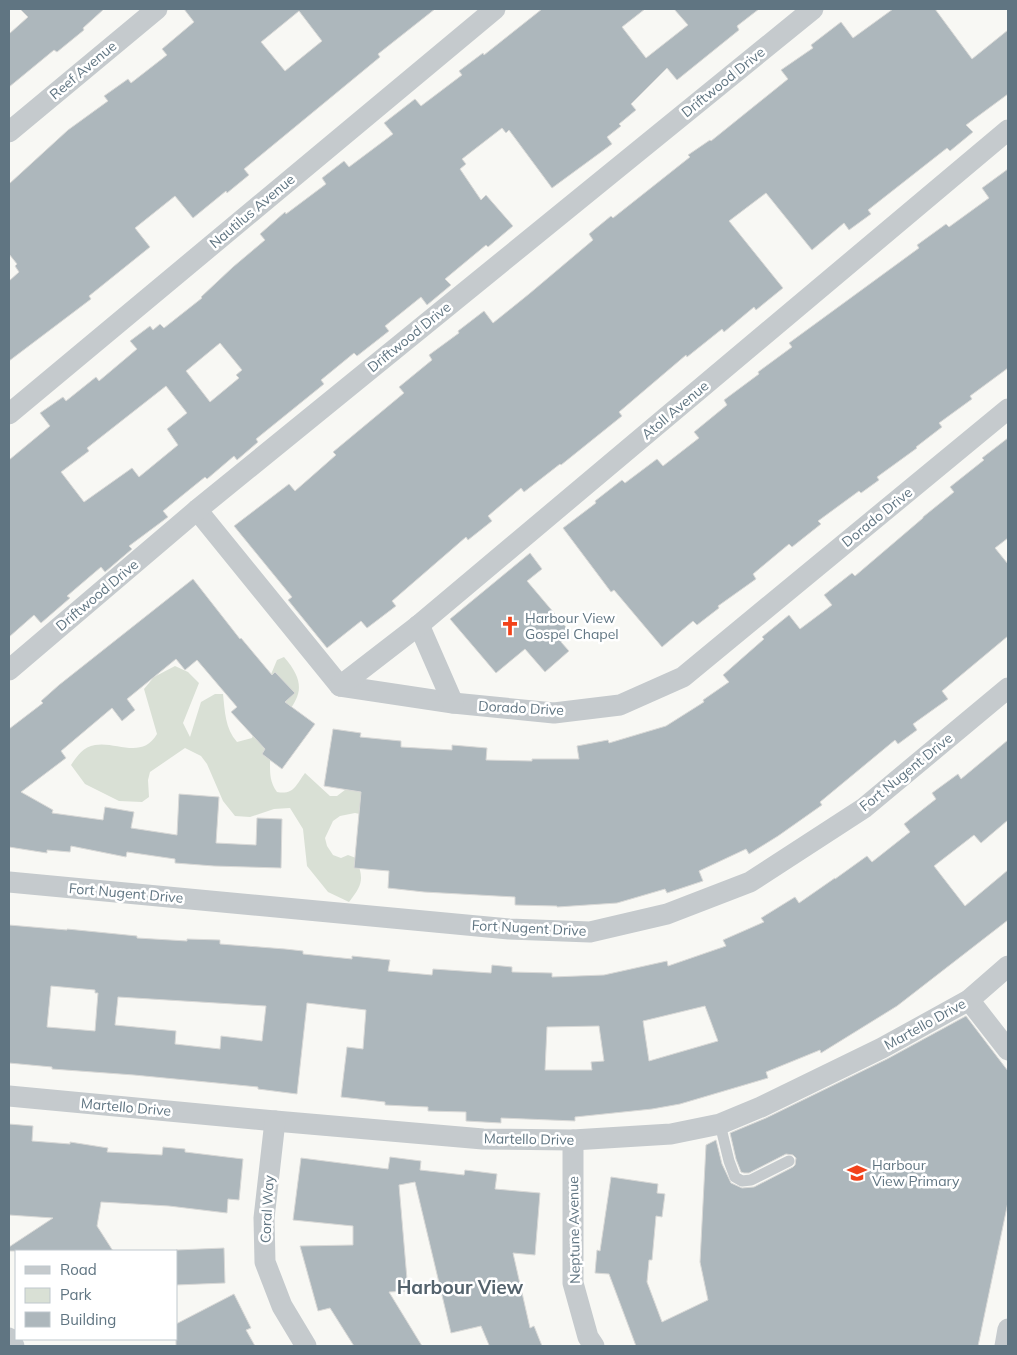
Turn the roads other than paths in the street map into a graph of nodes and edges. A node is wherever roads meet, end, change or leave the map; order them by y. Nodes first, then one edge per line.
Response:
1 (158, 9) edge
2 (495, 9) edge
3 (813, 9) edge
4 (1008, 130) edge
5 (9, 132) edge
6 (1008, 409) edge
7 (9, 414) edge
8 (197, 510) junction
9 (419, 625) junction
10 (9, 670) edge
11 (340, 686) junction
12 (1008, 688) edge
13 (454, 703) junction
14 (9, 882) edge
15 (1008, 966) edge
16 (969, 1000) junction
17 (1008, 1050) edge
18 (9, 1096) edge
19 (275, 1121) junction
20 (720, 1124) junction
21 (573, 1140) junction
22 (789, 1161) dead end
23 (1008, 1329) edge
24 (9, 1338) edge
25 (14, 1346) edge
26 (306, 1346) edge
27 (594, 1346) edge
28 (1005, 1346) edge

1 - 5 street, Reef Avenue
2 - 7 street, Nautilus Avenue
3 - 8 street, Driftwood Drive
4 - 9 street, Atoll Avenue
6 - 13 street, Dorado Drive
8 - 10 street, Driftwood Drive
8 - 11 street
9 - 11 street, Atoll Avenue
9 - 13 street
11 - 13 street, Dorado Drive
12 - 14 street, Fort Nugent Drive
15 - 16 street, Martello Drive
16 - 17 street
16 - 20 street, Martello Drive
18 - 19 street, Martello Drive
19 - 21 street, Martello Drive
19 - 26 street, Coral Way
20 - 21 street, Martello Drive
20 - 22 lane
21 - 27 street, Neptune Avenue
23 - 28 street
24 - 25 street

